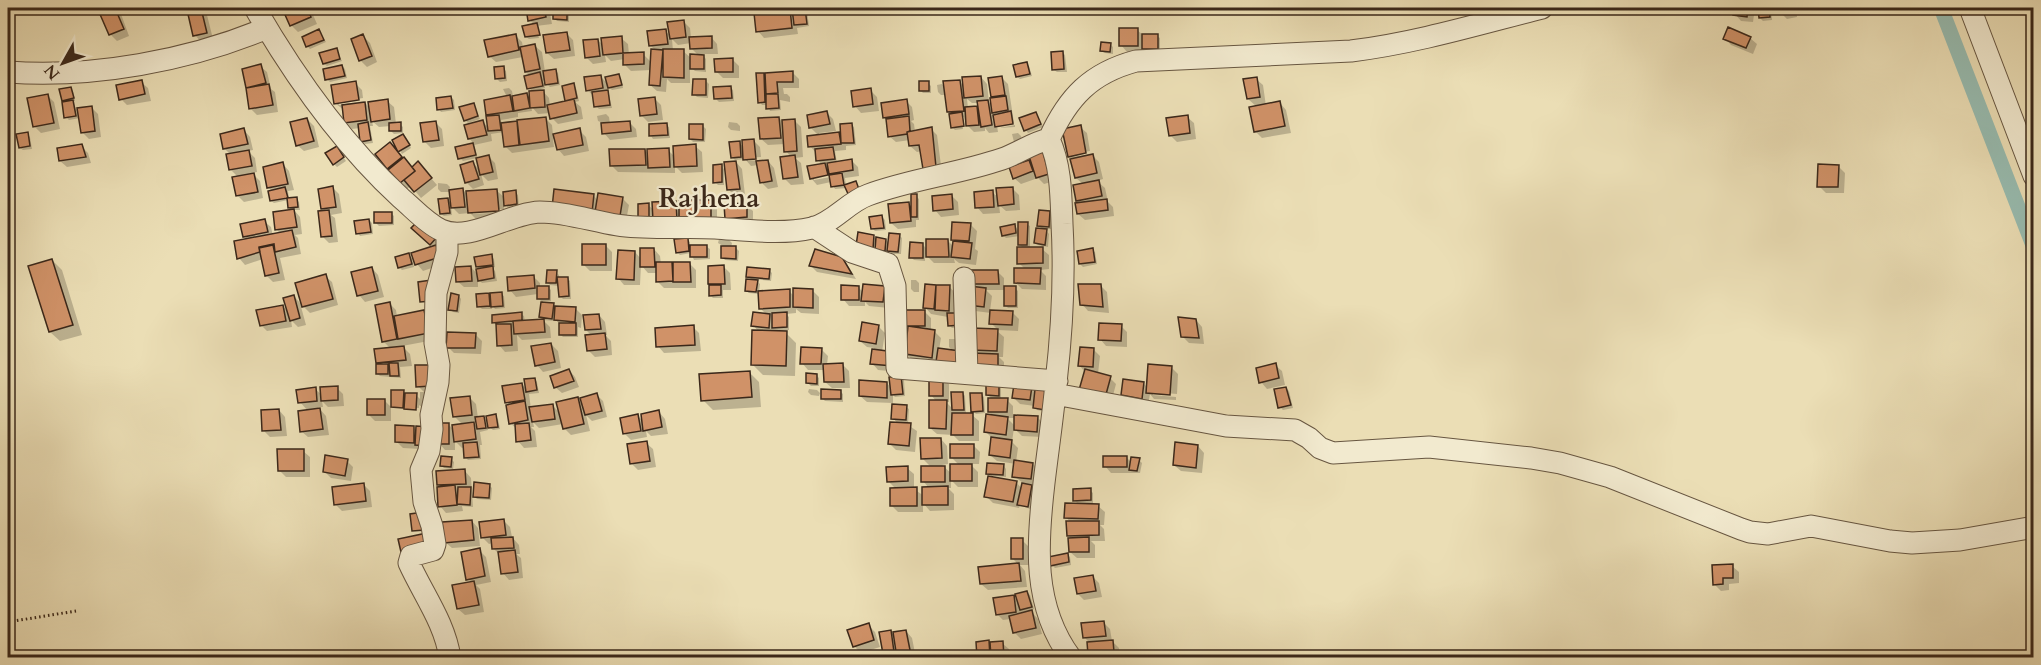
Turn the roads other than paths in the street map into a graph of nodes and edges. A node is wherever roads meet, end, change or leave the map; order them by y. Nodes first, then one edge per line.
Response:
1 (255, 8) edge
2 (1542, 8) edge
3 (1970, 8) edge
4 (267, 28) junction
5 (8, 72) edge
6 (1049, 139) junction
7 (2034, 176) edge
8 (814, 227) junction
9 (447, 232) junction
10 (964, 278) dead end
11 (967, 373) junction
12 (1056, 387) junction
13 (2034, 527) edge
14 (450, 657) edge
15 (1071, 657) edge

1 - 4 street
2 - 6 street
3 - 7 street
4 - 5 street
4 - 9 street
6 - 8 street
6 - 12 street
8 - 9 street
8 - 11 street
9 - 14 street
10 - 11 street
11 - 12 street
12 - 13 street
12 - 15 street

